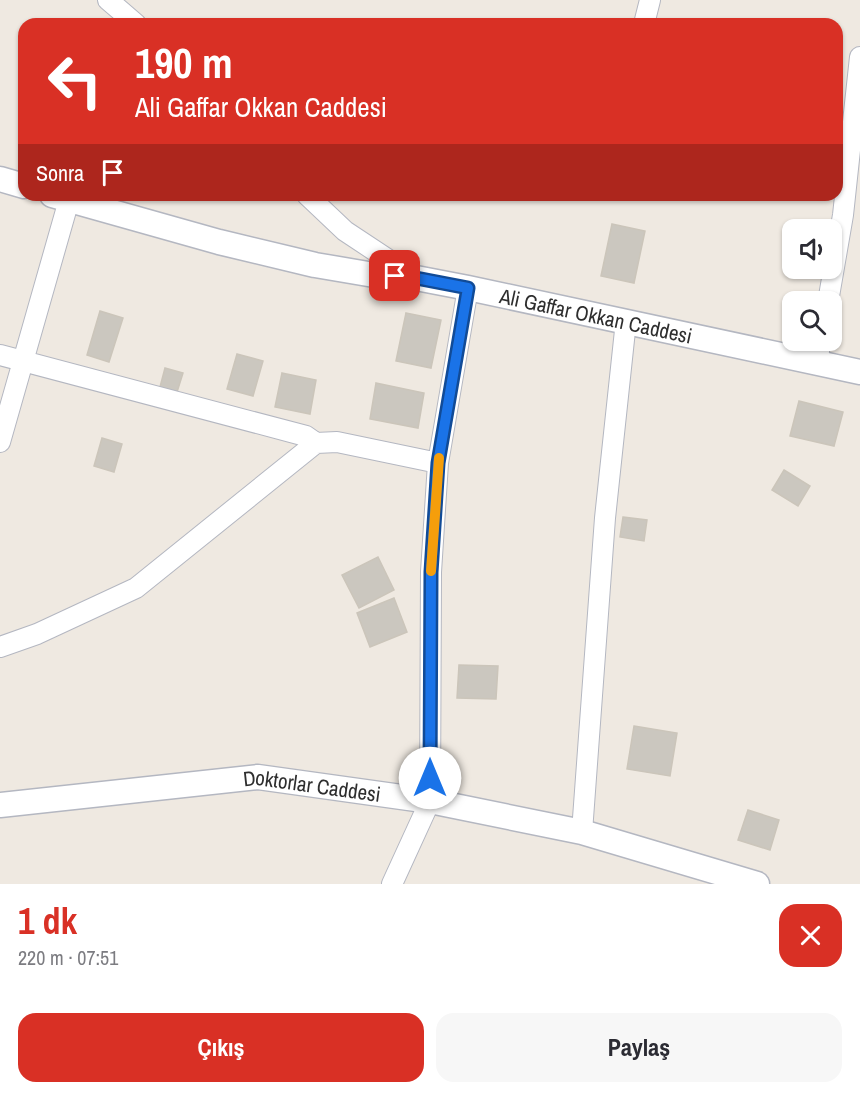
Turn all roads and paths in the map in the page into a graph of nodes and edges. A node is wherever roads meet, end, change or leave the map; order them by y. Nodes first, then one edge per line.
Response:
1 (108, 0) edge
2 (650, 0) edge
3 (129, 18) edge
4 (646, 18) edge
5 (860, 57) edge
6 (857, 108) edge
7 (0, 179) edge
8 (18, 184) edge
9 (848, 186) edge
10 (60, 201) edge
11 (72, 201) edge
12 (313, 201) edge
13 (416, 278) junction
14 (468, 288) junction
15 (830, 291) edge
16 (626, 321) junction
17 (782, 345) edge
18 (819, 351) edge
19 (0, 355) edge
20 (22, 361) junction
21 (860, 372) edge
22 (0, 442) edge
23 (316, 444) junction
24 (438, 463) junction
25 (0, 647) edge
26 (430, 801) junction
27 (0, 805) edge
28 (582, 832) junction
29 (701, 876) edge
30 (392, 884) edge
31 (757, 884) edge

1 - 3 street
2 - 4 street
5 - 6 street
6 - 9 street
7 - 8 street
9 - 15 street
10 - 20 street
11 - 13 street, Ali Gaffar Okkan Caddesi
12 - 13 street
13 - 14 street, Ali Gaffar Okkan Caddesi
14 - 16 street, Ali Gaffar Okkan Caddesi
14 - 24 street
16 - 17 street, Ali Gaffar Okkan Caddesi
16 - 28 street
18 - 21 street, Ali Gaffar Okkan Caddesi
19 - 20 street
20 - 22 street
20 - 23 street
23 - 24 street
23 - 25 street
24 - 26 street
26 - 27 street, Doktorlar Caddesi
26 - 28 street, Doktorlar Caddesi
26 - 30 street
28 - 29 street, Doktorlar Caddesi
29 - 31 street, Doktorlar Caddesi

